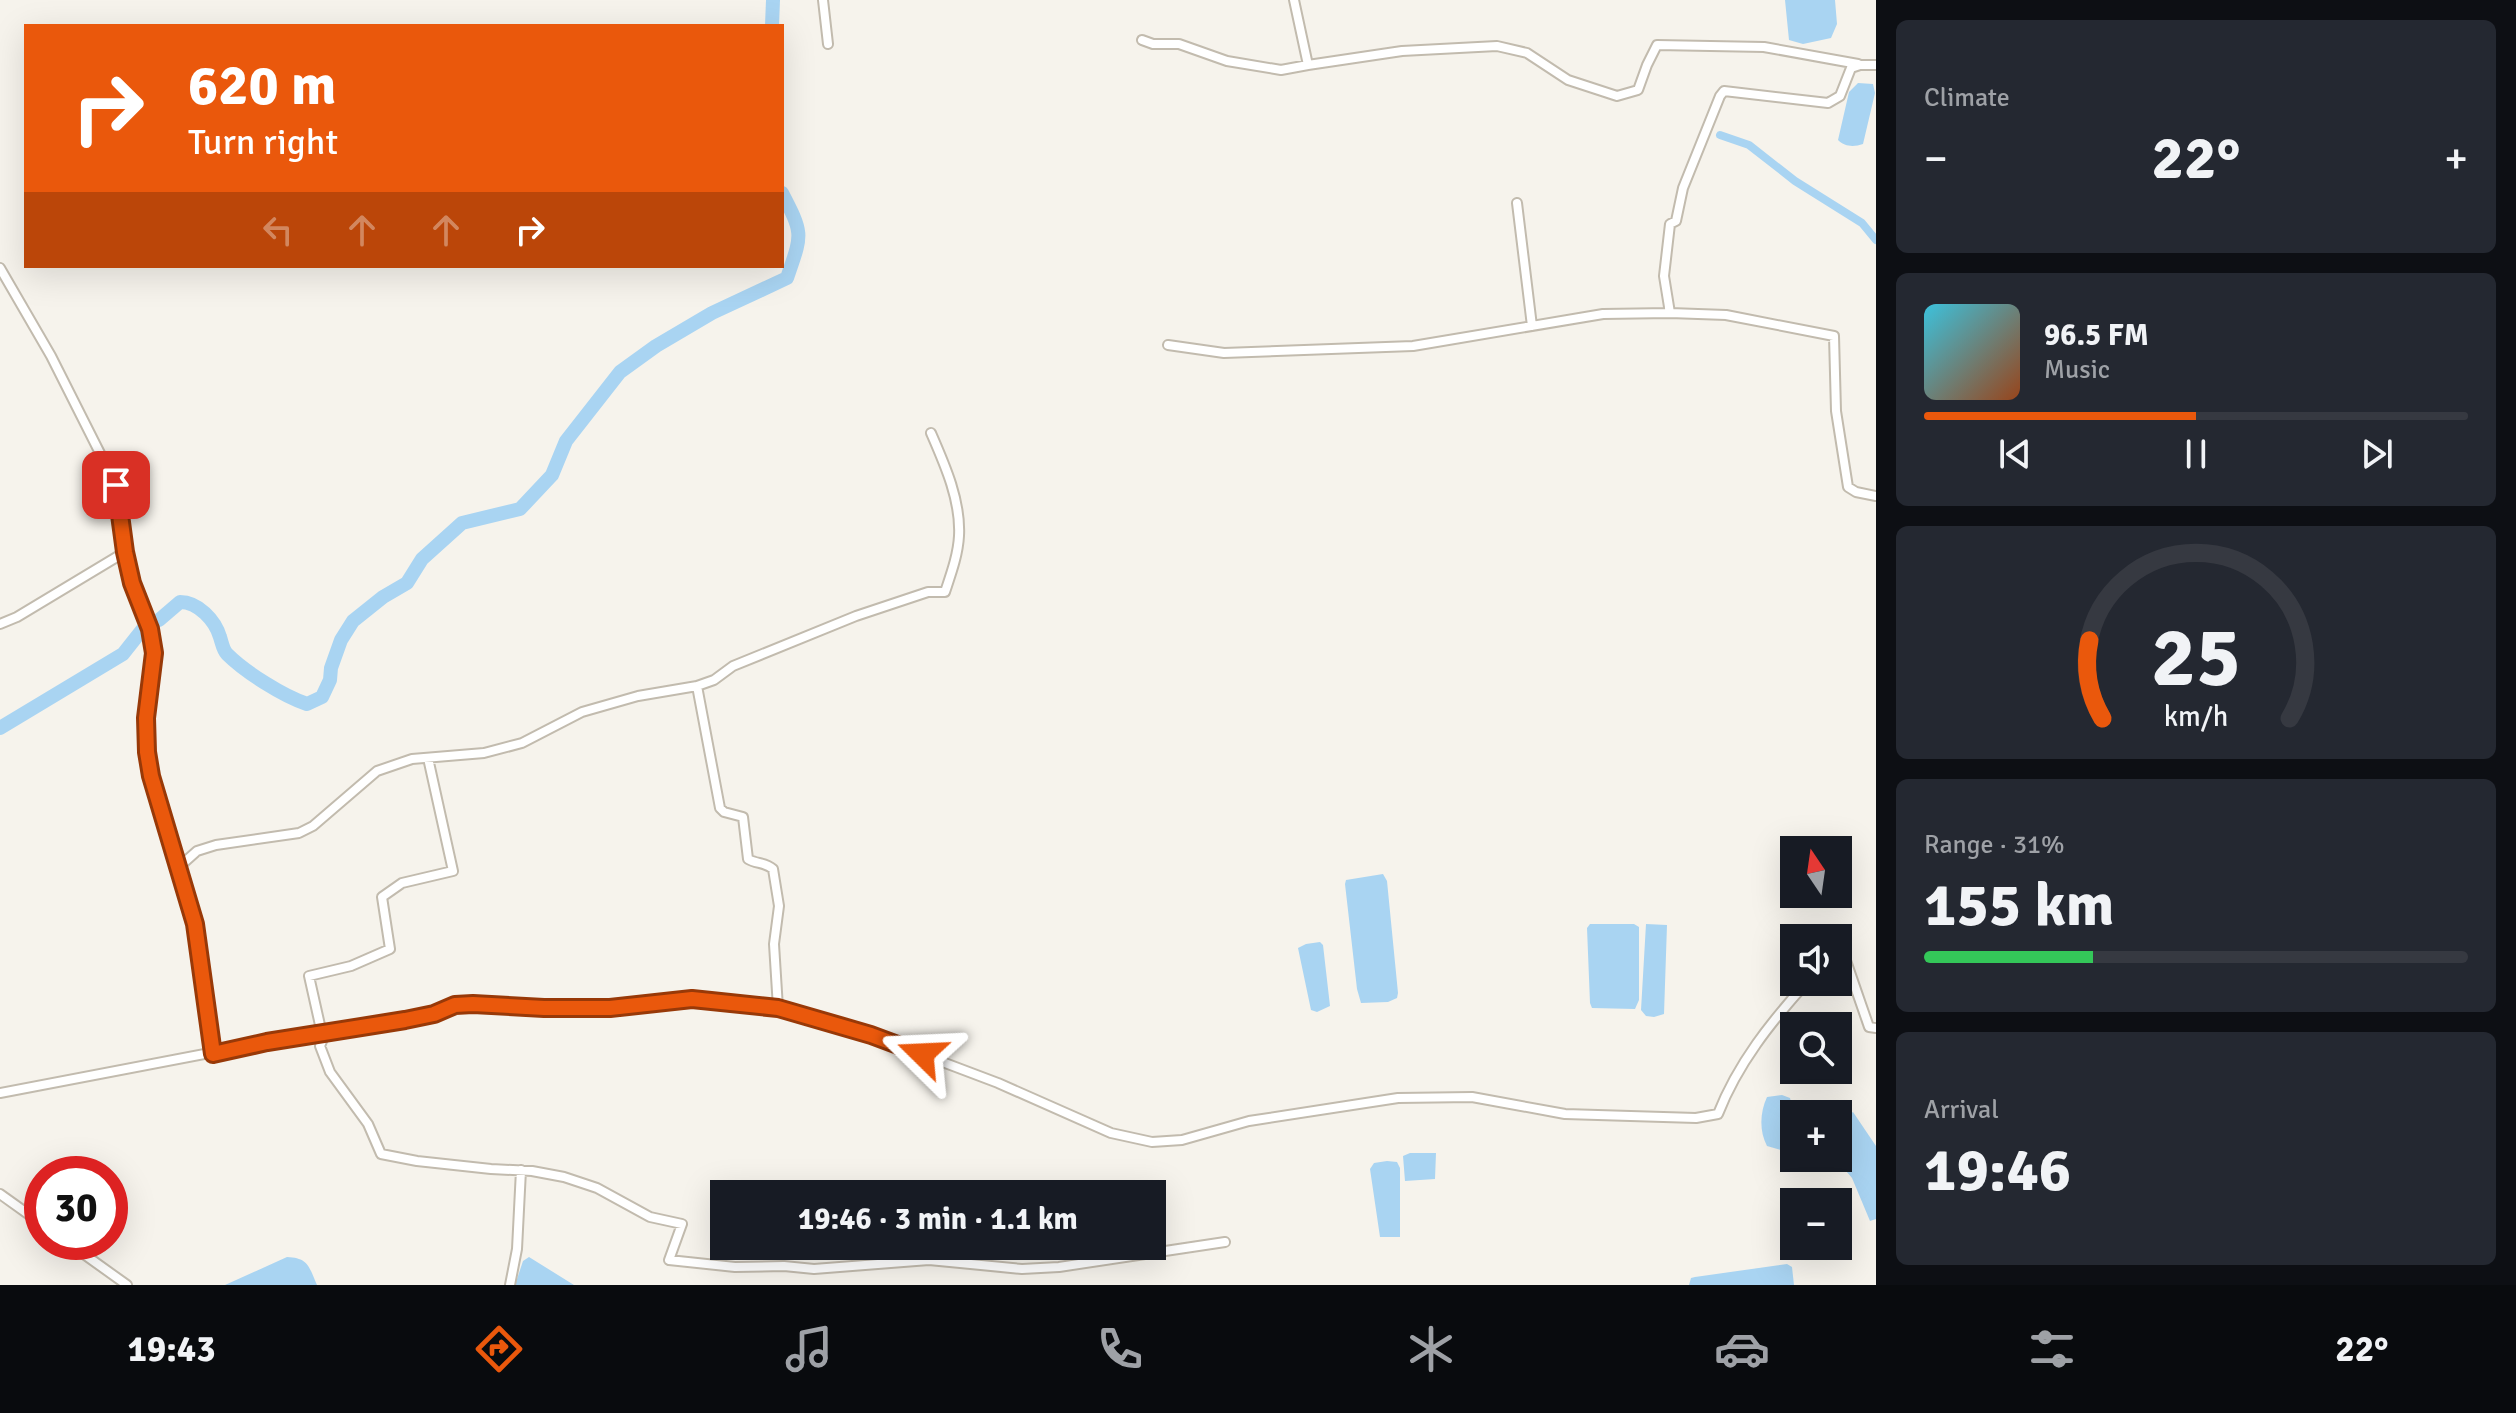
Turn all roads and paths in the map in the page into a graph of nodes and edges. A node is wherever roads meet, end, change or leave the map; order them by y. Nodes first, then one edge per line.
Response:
1 (823, 0) edge
2 (1294, 0) edge
3 (1142, 40) dead end
4 (828, 44) dead end
5 (1308, 65) junction
6 (1860, 65) junction
7 (1876, 65) edge
8 (1517, 203) dead end
9 (0, 268) edge
10 (3, 278) edge
11 (1670, 313) junction
12 (1532, 326) junction
13 (1168, 345) dead end
14 (931, 433) dead end
15 (1876, 496) edge
16 (125, 552) junction
17 (0, 624) edge
18 (697, 686) junction
19 (428, 758) junction
20 (179, 867) junction
21 (1852, 978) edge
22 (1795, 996) edge
23 (778, 1008) junction
24 (1876, 1028) edge
25 (323, 1034) junction
26 (213, 1054) junction
27 (0, 1093) edge
28 (521, 1170) junction
29 (0, 1194) edge
30 (24, 1211) edge
31 (1225, 1242) dead end
32 (92, 1260) edge
33 (127, 1285) edge
34 (510, 1285) edge

1 - 4 street
2 - 5 street
3 - 5 street
5 - 6 street
6 - 7 street
6 - 11 street
8 - 12 street
9 - 10 street
10 - 16 street
11 - 12 street
11 - 15 street
12 - 13 street
14 - 18 street
16 - 17 street
16 - 20 street
18 - 19 street
18 - 23 street
19 - 20 street
19 - 25 street
20 - 26 street
21 - 24 street
22 - 23 street
23 - 25 street
25 - 26 street
25 - 28 street
26 - 27 street
28 - 31 street
28 - 34 street
29 - 30 street
32 - 33 street

